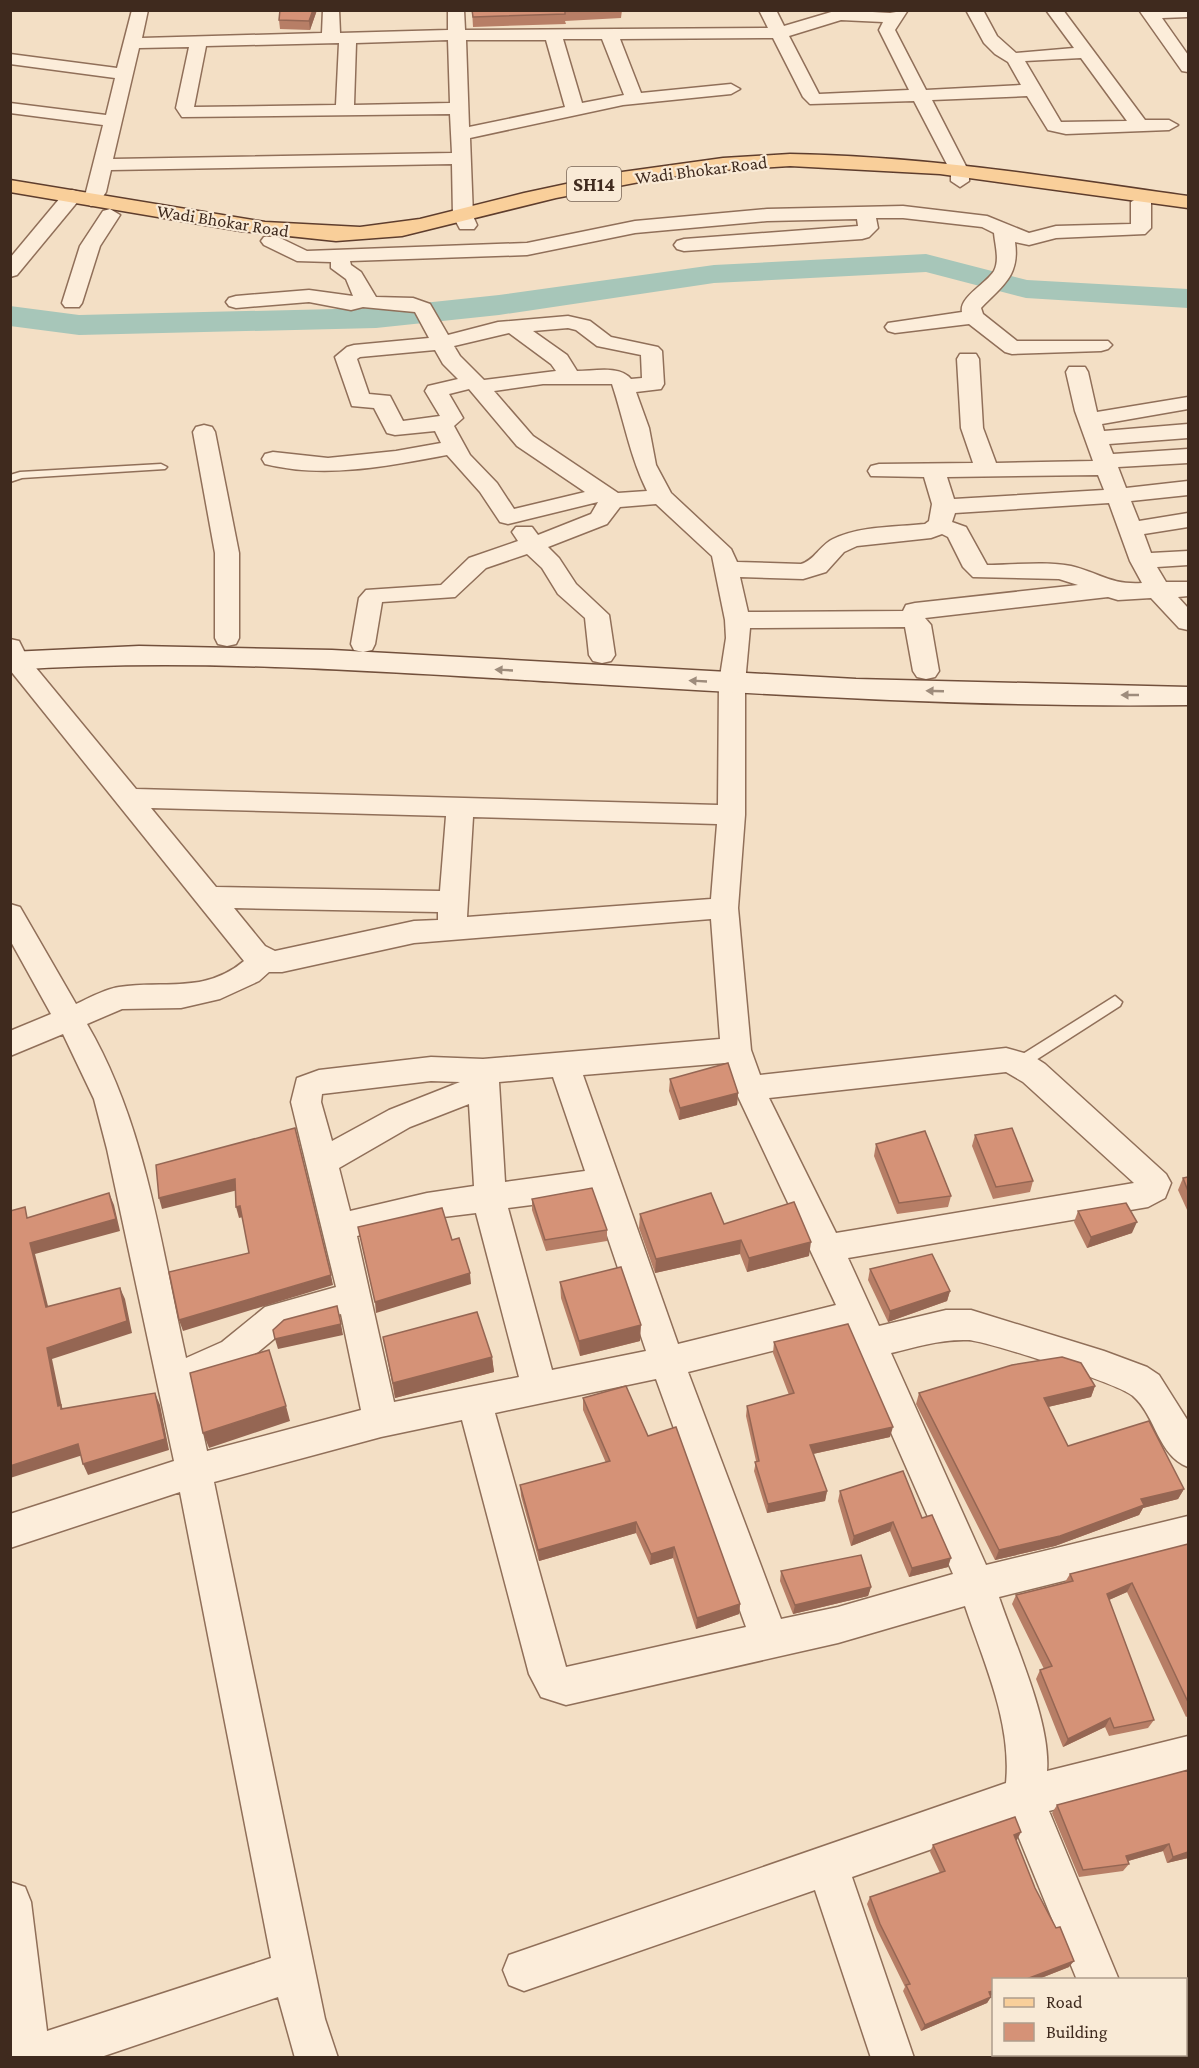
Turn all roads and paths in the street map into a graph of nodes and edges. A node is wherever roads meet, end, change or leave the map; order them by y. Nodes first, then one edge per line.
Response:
1 (140, 10) edge
2 (331, 10) edge
3 (456, 10) edge
4 (767, 10) edge
5 (974, 10) edge
6 (1054, 10) edge
7 (1148, 12) edge
8 (1188, 12) edge
9 (898, 14) edge
10 (779, 33) junction
11 (553, 34) junction
12 (609, 34) junction
13 (457, 35) junction
14 (340, 38) junction
15 (199, 41) junction
16 (132, 43) junction
17 (1085, 53) junction
18 (10, 59) edge
19 (1015, 59) junction
20 (1188, 67) edge
21 (124, 74) junction
22 (731, 89) dead end
23 (1032, 90) junction
24 (921, 96) junction
25 (634, 98) junction
26 (10, 108) edge
27 (459, 108) junction
28 (575, 109) junction
29 (345, 110) junction
30 (111, 121) junction
31 (1168, 125) dead end
32 (1140, 126) junction
33 (460, 134) junction
34 (461, 158) junction
35 (102, 165) junction
36 (960, 176) junction
37 (10, 186) edge
38 (10, 200) edge
39 (75, 201) junction
40 (1141, 202) junction
41 (1186, 202) edge
42 (867, 212) junction
43 (110, 215) junction
44 (465, 220) junction
45 (1003, 230) junction
46 (271, 241) junction
47 (684, 245) dead end
48 (340, 256) junction
49 (10, 271) edge
50 (365, 299) junction
51 (236, 302) dead end
52 (72, 303) dead end
53 (973, 317) junction
54 (514, 327) junction
55 (896, 327) dead end
56 (440, 342) junction
57 (604, 342) junction
58 (1101, 345) dead end
59 (968, 359) dead end
60 (565, 368) junction
61 (1077, 372) dead end
62 (476, 384) junction
63 (624, 386) junction
64 (1188, 403) edge
65 (442, 424) junction
66 (1092, 429) junction
67 (1188, 431) edge
68 (204, 432) dead end
69 (455, 447) junction
70 (1188, 456) edge
71 (273, 459) dead end
72 (1106, 464) junction
73 (161, 467) dead end
74 (987, 469) junction
75 (933, 470) junction
76 (879, 471) dead end
77 (10, 479) edge
78 (1188, 488) edge
79 (661, 496) junction
80 (1118, 496) junction
81 (607, 497) junction
82 (515, 517) junction
83 (942, 517) junction
84 (1188, 520) edge
85 (1130, 529) junction
86 (533, 546) junction
87 (1188, 558) edge
88 (1142, 561) junction
89 (728, 569) junction
90 (778, 572) junction
91 (1188, 589) edge
92 (1110, 590) junction
93 (1159, 592) junction
94 (784, 618) junction
95 (910, 619) junction
96 (737, 620) junction
97 (1188, 622) edge
98 (226, 638) junction
99 (363, 644) junction
100 (12, 653) edge
101 (602, 656) junction
102 (926, 671) junction
103 (733, 672) junction
104 (1188, 674) edge
105 (1026, 684) junction
106 (1188, 696) edge
107 (128, 798) junction
108 (460, 807) junction
109 (731, 814) junction
110 (208, 897) junction
111 (724, 908) junction
112 (10, 914) edge
113 (452, 915) junction
114 (264, 960) junction
115 (1115, 1002) dead end
116 (70, 1018) junction
117 (10, 1044) edge
118 (736, 1050) junction
119 (1020, 1063) junction
120 (564, 1065) junction
121 (483, 1079) junction
122 (749, 1088) junction
123 (322, 1163) junction
124 (604, 1182) junction
125 (491, 1198) junction
126 (339, 1227) junction
127 (826, 1248) junction
128 (355, 1296) junction
129 (862, 1330) junction
130 (667, 1362) junction
131 (173, 1378) junction
132 (539, 1387) junction
133 (474, 1401) junction
134 (381, 1421) junction
135 (1188, 1451) edge
136 (194, 1471) junction
137 (10, 1531) edge
138 (1188, 1533) edge
139 (976, 1585) junction
140 (768, 1638) junction
141 (1188, 1755) edge
142 (1025, 1797) junction
143 (827, 1865) junction
144 (10, 1902) edge
145 (524, 1970) dead end
146 (294, 1971) junction
147 (1097, 1978) edge
148 (31, 2058) edge
149 (317, 2058) edge
150 (892, 2058) edge

1 - 16 street
2 - 14 street
3 - 13 street
4 - 10 street
5 - 19 street
6 - 17 street
7 - 8 street
7 - 20 street
9 - 10 street
9 - 24 street
10 - 12 street
10 - 24 street
11 - 12 street
11 - 13 street
11 - 28 street
12 - 25 street
13 - 14 street
13 - 27 street
14 - 15 street
14 - 29 street
15 - 16 street
15 - 29 street
16 - 21 street
17 - 19 street
17 - 32 street
18 - 21 street
19 - 23 street
21 - 30 street
22 - 25 street
23 - 24 street
23 - 32 street
24 - 36 street
25 - 28 street
26 - 30 street
27 - 29 street
27 - 33 street
28 - 33 street
30 - 35 street
31 - 32 street
33 - 34 street
34 - 35 street
34 - 44 street
35 - 39 street
36 - 40 main road, Wadi Bhokar Road / SH14
36 - 41 main road, Wadi Bhokar Road / SH14
36 - 44 main road, Wadi Bhokar Road / SH14
37 - 39 main road, Wadi Bhokar Road / SH14
38 - 39 main road, Wadi Bhokar Road / SH14
39 - 43 main road, Wadi Bhokar Road / SH14
39 - 44 main road, Wadi Bhokar Road / SH14
39 - 49 street
40 - 41 main road, Wadi Bhokar Road / SH14
40 - 45 street
42 - 45 street
42 - 47 street
42 - 48 street
43 - 46 main road, Wadi Bhokar Road / SH14
43 - 52 street
44 - 46 main road, Wadi Bhokar Road / SH14
45 - 53 street
46 - 48 street
48 - 50 street
50 - 51 street
50 - 56 street
53 - 55 street
53 - 58 street
54 - 56 street
54 - 57 street
54 - 60 street
56 - 62 street
56 - 65 street
57 - 60 street
57 - 63 street
59 - 74 street
60 - 62 street
60 - 63 street
61 - 66 street
62 - 65 street
62 - 81 street
63 - 79 street
64 - 66 street
65 - 69 street
66 - 67 street
66 - 72 street
68 - 98 street
69 - 71 street
69 - 82 street
70 - 72 street
72 - 74 street
72 - 80 street
73 - 77 lane
74 - 75 street
75 - 76 street
75 - 83 street
78 - 80 street
79 - 81 street
79 - 89 street
80 - 83 street
80 - 85 street
81 - 82 street
81 - 86 street
82 - 86 street
83 - 90 street
83 - 92 street
84 - 85 street
85 - 88 street
86 - 99 street
86 - 101 street
87 - 88 street
88 - 93 street
89 - 90 street
89 - 96 street
90 - 94 street
91 - 93 street
92 - 93 street
92 - 95 street
93 - 97 street
94 - 95 street
94 - 96 street
95 - 102 street
96 - 103 street
98 - 99 street
98 - 100 street
99 - 101 street
103 -> 100 street
100 - 107 street
101 - 103 street
102 - 103 street
102 - 105 street
105 -> 103 street
103 - 109 street
104 - 105 street
106 -> 105 street
107 - 108 street
107 - 110 street
108 - 109 street
108 - 113 street
109 - 111 street
110 - 113 street
110 - 114 street
111 - 113 street
111 - 118 street
112 - 116 street
113 - 114 street
114 - 116 street
115 - 119 lane
116 - 117 street
116 - 131 street
118 - 120 street
118 - 122 street
119 - 122 street
119 - 127 street
120 - 121 street
120 - 124 street
121 - 123 street
121 - 123 street
121 - 125 street
122 - 127 street
123 - 126 street
124 - 125 street
124 - 130 street
125 - 126 street
125 - 132 street
126 - 128 street
127 - 129 street
128 - 131 street
128 - 134 street
129 - 130 street
129 - 135 street
129 - 139 street
130 - 132 street
130 - 140 street
131 - 136 street
132 - 133 street
133 - 134 street
133 - 140 street
134 - 136 street
136 - 137 street
136 - 146 street
138 - 139 street
139 - 140 street
139 - 142 street
141 - 142 street
142 - 143 street
142 - 147 street
143 - 145 street
143 - 150 street
144 - 148 street
146 - 148 street
146 - 149 street

